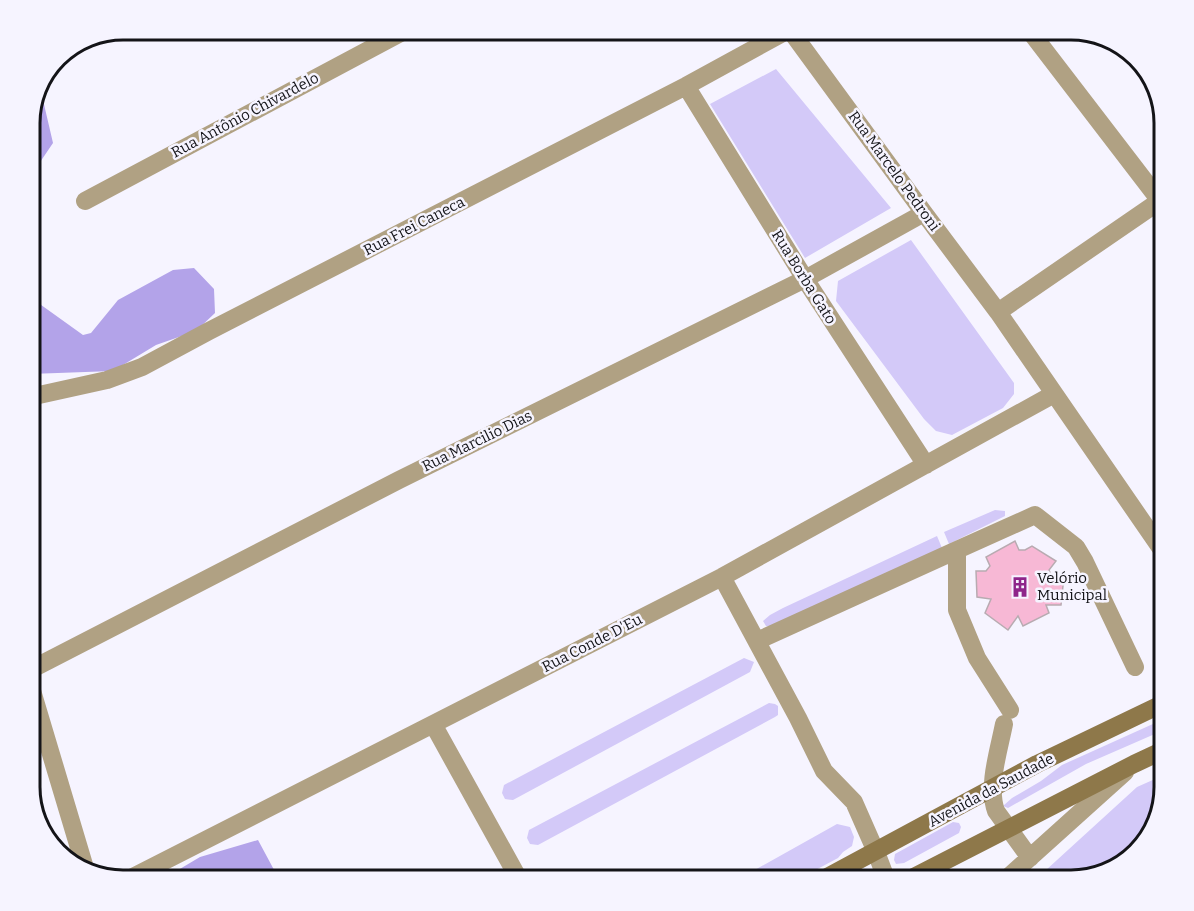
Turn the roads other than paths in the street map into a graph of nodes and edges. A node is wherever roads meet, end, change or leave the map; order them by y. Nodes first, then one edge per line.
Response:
1 (387, 40) edge
2 (771, 40) edge
3 (796, 40) edge
4 (1037, 40) edge
5 (686, 86) junction
6 (1154, 190) edge
7 (85, 201) dead end
8 (1154, 208) edge
9 (924, 213) junction
10 (805, 279) junction
11 (998, 312) junction
12 (1054, 394) junction
13 (41, 395) edge
14 (926, 465) junction
15 (1154, 539) edge
16 (957, 550) junction
17 (722, 577) junction
18 (757, 641) junction
19 (41, 664) edge
20 (1135, 667) dead end
21 (1154, 708) edge
22 (41, 721) edge
23 (433, 724) junction
24 (1154, 755) edge
25 (1134, 764) junction
26 (992, 788) junction
27 (1009, 827) junction
28 (876, 852) junction
29 (1030, 858) junction
30 (82, 859) edge
31 (147, 870) edge
32 (514, 870) edge
33 (841, 870) edge
34 (883, 870) edge
35 (927, 870) edge
36 (1016, 870) edge

1 - 7 street, Rua Antônio Chivardelo
2 - 5 street, Rua Frei Caneca
3 - 9 street, Rua Marcelo Pedroni
4 - 6 street
5 - 10 street, Rua Borba Gato
5 - 13 street, Rua Frei Caneca
8 - 11 street
9 - 10 street, Rua Marcilio Dias
9 - 11 street, Rua Marcelo Pedroni
10 - 14 street, Rua Borba Gato
10 - 19 street, Rua Marcilio Dias
11 - 12 street, Rua Marcelo Pedroni
12 - 14 street, Rua Conde D'Eu
12 - 15 street, Rua Marcelo Pedroni
14 - 17 street, Rua Conde D'Eu
16 - 18 street
16 - 20 street
16 - 26 street
17 - 18 street
17 - 23 street, Rua Conde D'Eu
18 - 28 street
21 - 26 street, Avenida da Saudade
22 - 30 street
23 - 31 street, Rua Conde D'Eu
23 - 32 street
24 - 25 street
25 - 27 street
25 - 29 street
26 - 27 street
26 - 28 street, Avenida da Saudade
27 - 29 street
27 - 35 street
28 - 33 street, Avenida da Saudade
28 - 34 street
29 - 36 street

